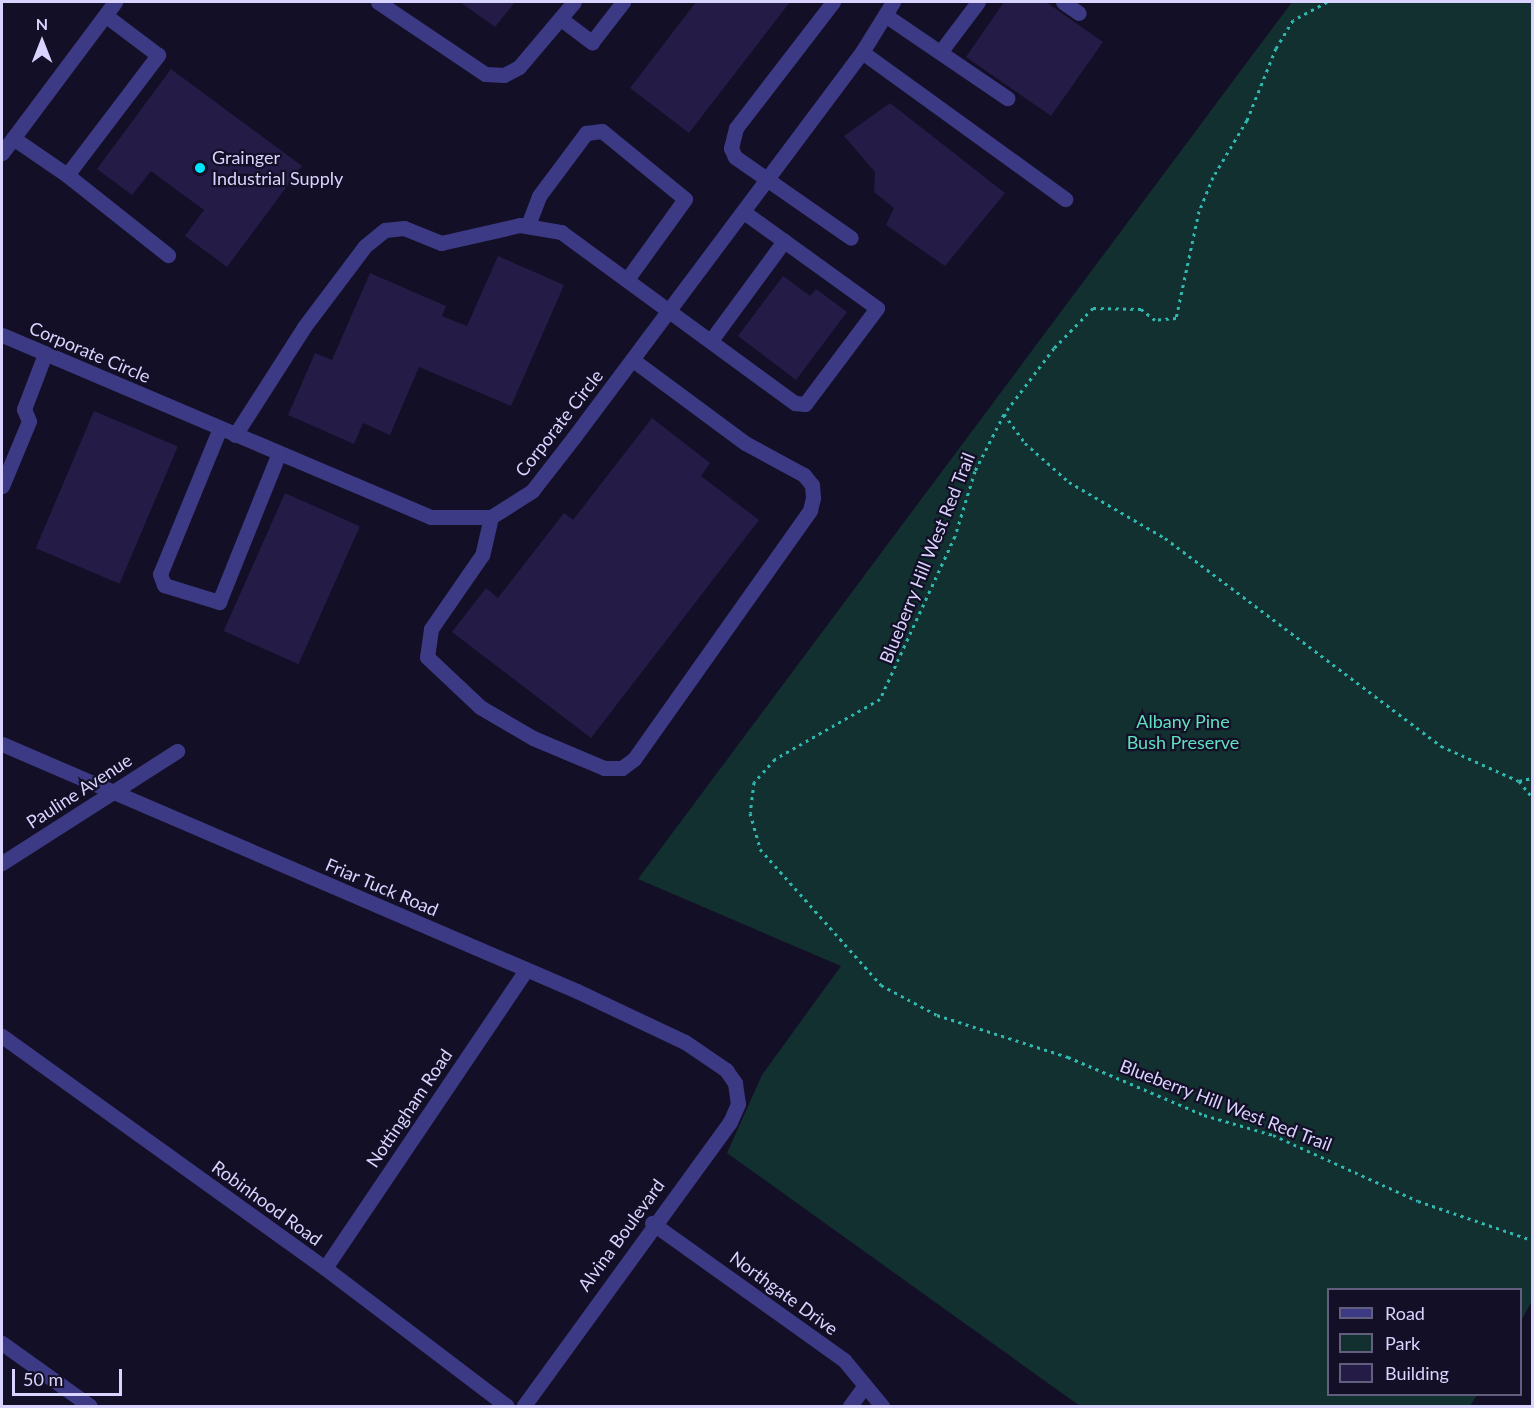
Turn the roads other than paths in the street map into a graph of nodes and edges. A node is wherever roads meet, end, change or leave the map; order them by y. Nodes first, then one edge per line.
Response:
1 (115, 2) edge
2 (378, 2) edge
3 (574, 2) edge
4 (623, 2) edge
5 (833, 2) edge
6 (893, 2) edge
7 (978, 2) edge
8 (1063, 2) edge
9 (1079, 13) dead end
10 (105, 15) junction
11 (885, 15) junction
12 (561, 19) junction
13 (941, 51) junction
14 (862, 52) junction
15 (1007, 98) dead end
16 (13, 138) junction
17 (2, 153) edge
18 (67, 175) junction
19 (768, 180) junction
20 (1065, 199) dead end
21 (744, 212) junction
22 (528, 225) junction
23 (851, 238) dead end
24 (784, 241) junction
25 (168, 255) dead end
26 (628, 278) junction
27 (672, 308) junction
28 (2, 335) edge
29 (712, 339) junction
30 (45, 354) junction
31 (633, 360) junction
32 (220, 428) junction
33 (235, 435) junction
34 (279, 453) junction
35 (2, 486) edge
36 (491, 517) junction
37 (2, 744) edge
38 (177, 751) dead end
39 (114, 793) junction
40 (2, 863) edge
41 (526, 970) junction
42 (2, 1036) edge
43 (735, 1083) joint
44 (652, 1223) junction
45 (325, 1268) junction
46 (2, 1344) edge
47 (863, 1388) junction
48 (90, 1407) edge
49 (507, 1407) edge
50 (524, 1407) edge
51 (850, 1407) edge
52 (882, 1407) edge

1 - 10 street
2 - 12 street
3 - 12 street
4 - 12 street
5 - 19 street
6 - 11 street, Corporate Circle
7 - 13 street
8 - 9 street
10 - 16 street
10 - 18 street
11 - 13 street
11 - 14 street, Corporate Circle
13 - 15 street
14 - 19 street, Corporate Circle
14 - 20 street
16 - 17 street
16 - 18 street
18 - 25 street
19 - 21 street, Corporate Circle
19 - 23 street
21 - 24 street
21 - 27 street, Corporate Circle
22 - 26 street
22 - 26 street
22 - 33 street
24 - 29 street
24 - 29 street
26 - 27 street
27 - 29 street
27 - 31 street, Corporate Circle
28 - 30 street, Corporate Circle
30 - 32 street, Corporate Circle
30 - 35 street
31 - 36 street, Corporate Circle
31 - 36 street
32 - 33 street, Corporate Circle
32 - 34 street
33 - 34 street, Corporate Circle
34 - 36 street, Corporate Circle
37 - 39 street, Friar Tuck Road
38 - 39 street, Pauline Avenue
39 - 40 street, Pauline Avenue
39 - 41 street, Friar Tuck Road
41 - 43 street, Friar Tuck Road
41 - 45 street, Nottingham Road
42 - 45 street, Robinhood Road
43 - 44 street, Alvina Boulevard
44 - 47 street, Northgate Drive
44 - 50 street, Alvina Boulevard
45 - 49 street, Robinhood Road
46 - 48 street
47 - 51 street
47 - 52 street, Northgate Drive

